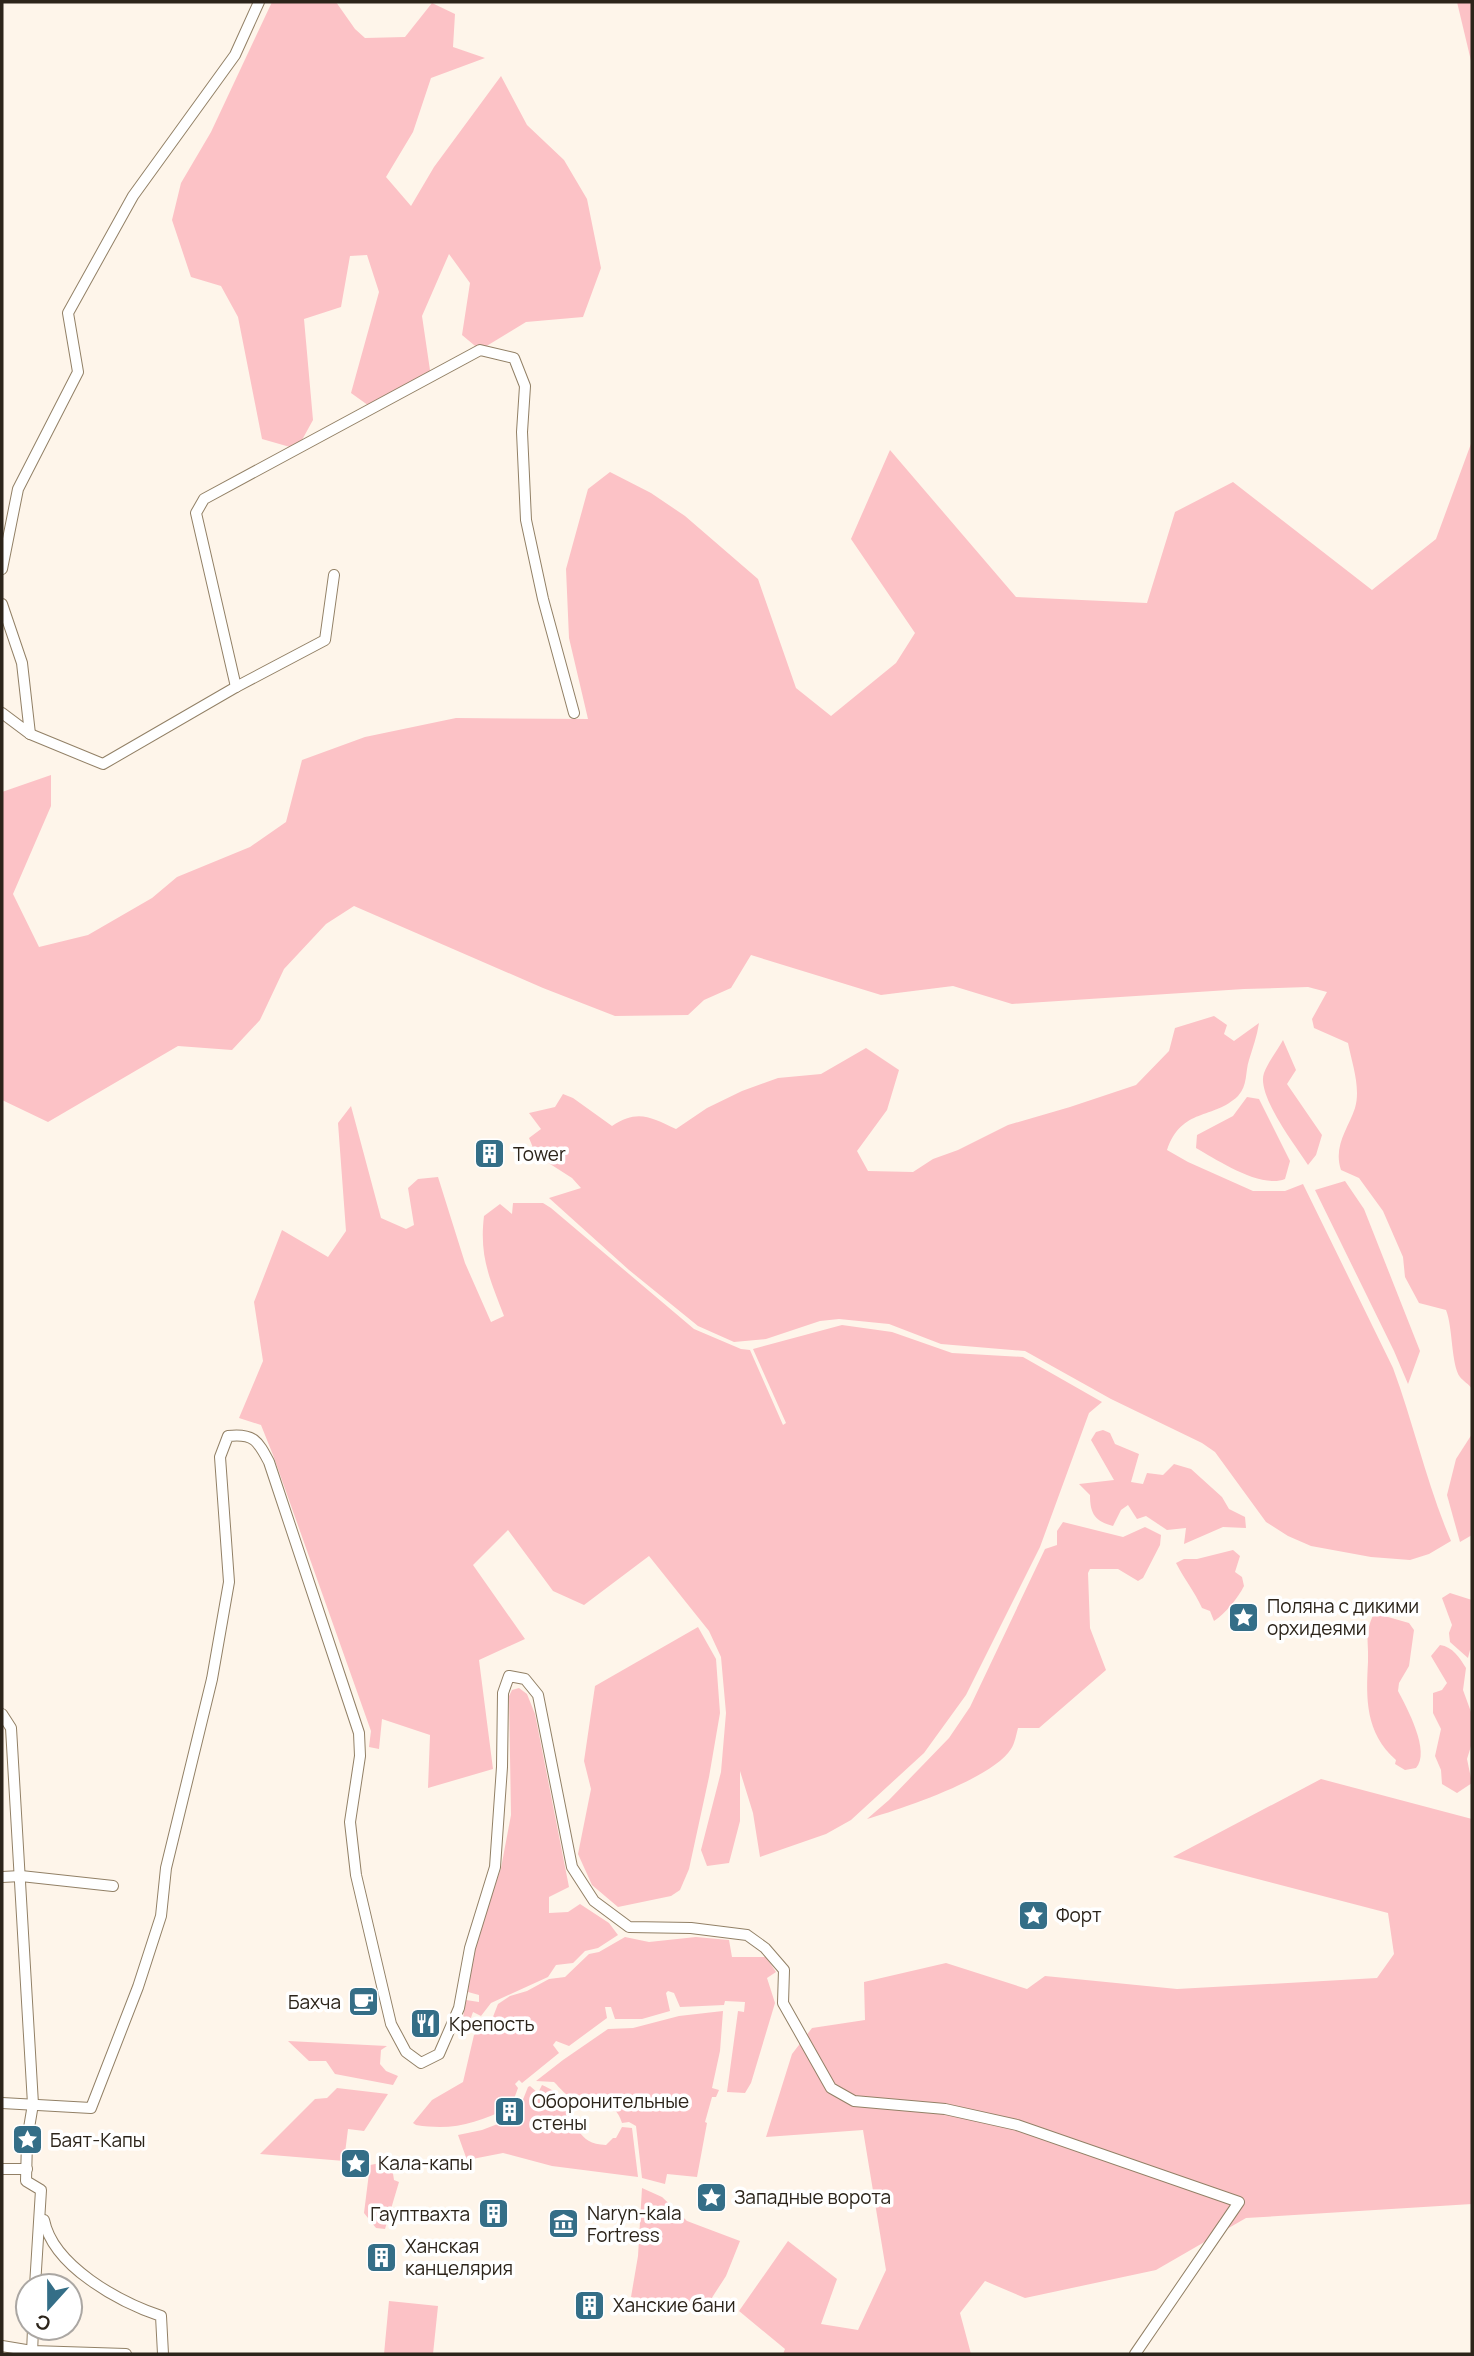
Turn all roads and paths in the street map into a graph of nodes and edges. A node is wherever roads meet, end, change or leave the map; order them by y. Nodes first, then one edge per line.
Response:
1 (259, 2) edge
2 (2, 569) edge
3 (334, 575) dead end
4 (2, 604) edge
5 (236, 687) junction
6 (2, 713) edge
7 (574, 713) dead end
8 (30, 734) junction
9 (2, 1714) edge
10 (21, 1876) junction
11 (2, 1877) edge
12 (113, 1886) dead end
13 (2, 2103) edge
14 (33, 2104) junction
15 (2, 2169) edge
16 (27, 2169) junction
17 (41, 2207) junction
18 (36, 2272) edge
19 (2, 2346) edge
20 (32, 2353) edge
21 (126, 2354) edge
22 (163, 2354) edge
23 (1135, 2354) edge

1 - 2 street
3 - 5 street
4 - 8 street
5 - 7 street
5 - 8 street
6 - 8 street
9 - 10 street
10 - 11 street
10 - 12 street
10 - 14 street
13 - 14 street
14 - 16 street
14 - 23 street
15 - 16 street
16 - 17 street
17 - 18 street
17 - 22 street
19 - 20 street
20 - 21 street

